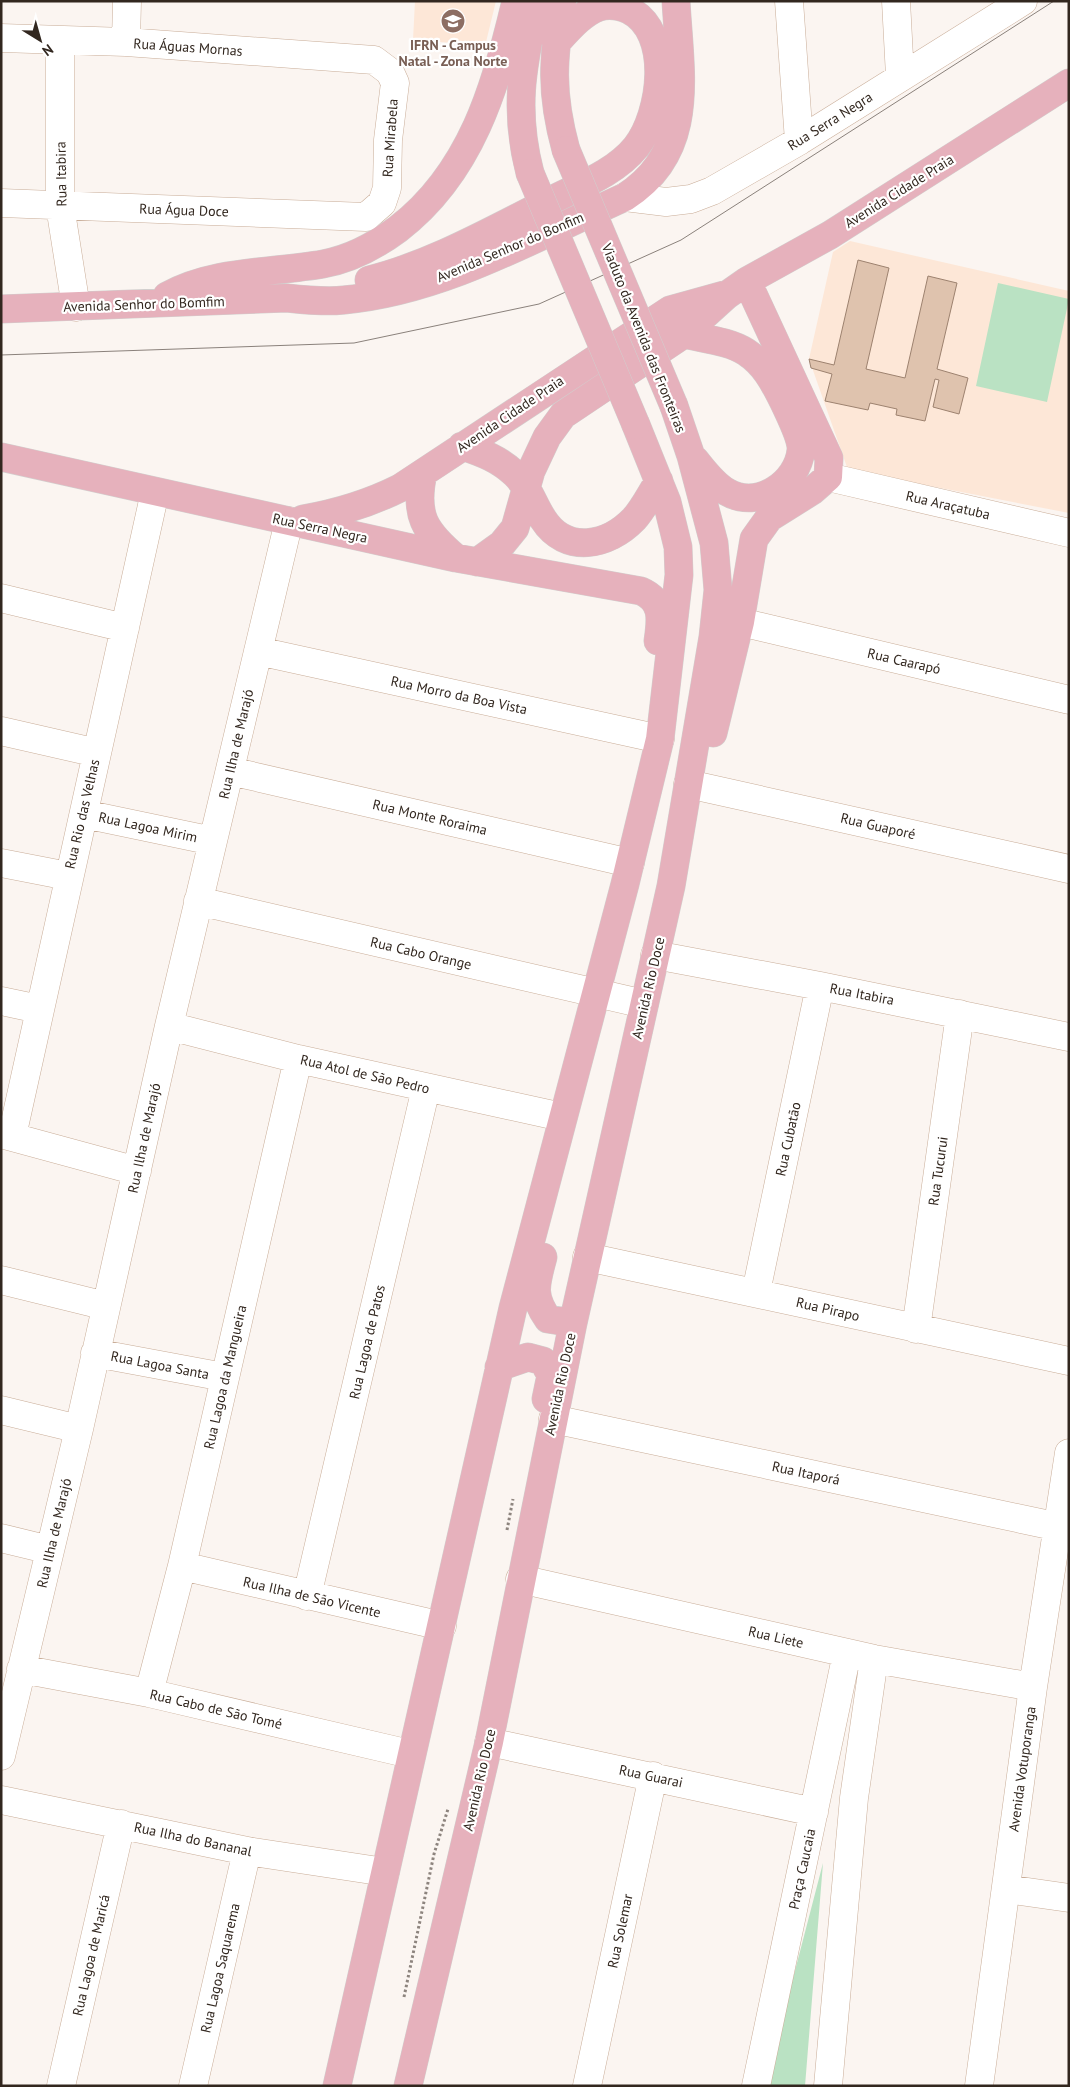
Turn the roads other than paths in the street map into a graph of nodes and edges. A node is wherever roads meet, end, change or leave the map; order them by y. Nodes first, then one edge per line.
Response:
1 (127, 1) edge
2 (516, 1) edge
3 (536, 1) edge
4 (562, 1) edge
5 (676, 1) edge
6 (789, 1) edge
7 (896, 1) edge
8 (1009, 5) edge
9 (1, 38) edge
10 (60, 40) junction
11 (126, 42) junction
12 (556, 43) junction
13 (374, 60) joint
14 (900, 76) junction
15 (1069, 83) edge
16 (799, 141) junction
17 (625, 197) junction
18 (1, 203) edge
19 (60, 206) junction
20 (366, 217) joint
21 (737, 288) junction
22 (287, 298) junction
23 (155, 303) junction
24 (76, 307) junction
25 (1, 309) edge
26 (684, 334) junction
27 (462, 446) junction
28 (691, 456) junction
29 (1, 457) edge
30 (423, 473) junction
31 (828, 477) junction
32 (659, 481) junction
33 (526, 486) junction
34 (155, 492) junction
35 (289, 521) junction
36 (1069, 533) edge
37 (466, 560) junction
38 (1, 598) edge
39 (740, 622) junction
40 (125, 628) junction
41 (258, 652) junction
42 (705, 680) joint
43 (1069, 700) edge
44 (661, 730) junction
45 (1, 731) edge
46 (97, 753) junction
47 (230, 771) junction
48 (688, 784) junction
49 (84, 814) junction
50 (213, 841) junction
51 (1, 862) edge
52 (630, 863) junction
53 (1069, 869) edge
54 (68, 876) junction
55 (198, 901) junction
56 (655, 955) junction
57 (820, 986) junction
58 (594, 993) junction
59 (1, 1001) edge
60 (644, 1004) junction
61 (38, 1009) junction
62 (960, 1014) junction
63 (168, 1026) junction
64 (1069, 1037) edge
65 (298, 1059) junction
66 (426, 1088) junction
67 (562, 1117) junction
68 (6, 1135) edge
69 (554, 1147) junction
70 (136, 1171) junction
71 (588, 1257) junction
72 (1, 1280) edge
73 (756, 1292) junction
74 (106, 1306) junction
75 (572, 1323) junction
76 (916, 1328) junction
77 (96, 1353) junction
78 (1069, 1361) edge
79 (499, 1367) junction
80 (224, 1378) junction
81 (1, 1410) edge
82 (553, 1419) junction
83 (78, 1429) junction
84 (1069, 1453) edge
85 (1059, 1527) junction
86 (1, 1538) edge
87 (50, 1550) junction
88 (182, 1566) junction
89 (522, 1568) junction
90 (308, 1596) junction
91 (442, 1626) junction
92 (847, 1653) junction
93 (874, 1659) junction
94 (20, 1670) junction
95 (1034, 1687) junction
96 (149, 1693) junction
97 (489, 1742) junction
98 (410, 1754) junction
99 (1, 1756) edge
100 (653, 1776) junction
101 (854, 1798) junction
102 (1, 1800) edge
103 (814, 1811) junction
104 (121, 1824) junction
105 (852, 1833) junction
106 (247, 1851) junction
107 (386, 1872) junction
108 (1006, 1889) junction
109 (1069, 1898) edge
110 (345, 2050) junction
111 (61, 2086) edge
112 (193, 2086) edge
113 (337, 2086) edge
114 (348, 2086) edge
115 (408, 2086) edge
116 (587, 2086) edge
117 (756, 2086) edge
118 (828, 2086) edge
119 (979, 2086) edge

1 - 11 street
2 - 23 main road
3 - 32 main road, bridge
4 - 12 main road, Viaduto da Avenida das Fronteiras
5 - 17 main road, Avenida Senhor do Bonfim
6 - 16 street
7 - 14 street
8 - 14 street, Rua Serra Negra
9 - 10 street, Rua Águas Mornas
10 - 11 street, Rua Águas Mornas
10 - 19 street, Rua Itabira
11 - 13 street, Rua Águas Mornas
12 - 22 main road, Avenida Senhor do Bonfim
12 - 28 main road, Viaduto da Avenida das Fronteiras, bridge
13 - 20 street, Rua Mirabela
14 - 16 street, Rua Serra Negra
15 - 21 main road, Avenida Cidade Praia
16 - 17 street, Rua Serra Negra
17 - 22 main road, Avenida Senhor do Bonfim
18 - 19 street, Rua Água Doce
19 - 20 street, Rua Água Doce
19 - 24 street, Rua Itabira
21 - 26 main road, Avenida Cidade Praia
21 - 27 main road, Avenida Cidade Praia
21 - 31 main road
22 - 23 main road, Avenida Senhor do Bomfim
23 - 24 main road, Avenida Senhor do Bomfim
24 - 25 main road, Avenida Senhor do Bomfim
26 - 28 main road
26 - 33 main road, Avenida Cidade Praia
27 - 30 main road, Avenida Cidade Praia
27 - 33 main road
28 - 42 main road, Viaduto da Avenida das Fronteiras
29 - 34 main road, Rua Serra Negra
30 - 35 main road, Avenida Cidade Praia
30 - 37 main road
31 - 36 street, Rua Araçatuba
31 - 39 main road
32 - 33 main road
32 - 44 main road
33 - 37 main road
34 - 35 main road, Rua Serra Negra
34 - 40 street, Rua Rio das Velhas
35 - 37 main road, Rua Serra Negra
35 - 41 street, Rua Ilha de Marajó
37 - 44 main road, Rua Serra Negra
38 - 40 street
39 - 43 street, Rua Caarapó
39 - 48 main road
40 - 46 street, Rua Rio das Velhas
41 - 44 street, Rua Morro da Boa Vista
41 - 47 street, Rua Ilha de Marajó
42 - 48 main road, Avenida Rio Doce
44 - 52 main road
45 - 46 street
46 - 49 street, Rua Rio das Velhas
47 - 50 street, Rua Ilha de Marajó
47 - 52 street, Rua Monte Roraima
48 - 53 street, Rua Guaporé
48 - 56 main road, Avenida Rio Doce
49 - 50 street, Rua Lagoa Mirim
49 - 54 street, Rua Rio das Velhas
50 - 55 street, Rua Ilha de Marajó
51 - 54 street
52 - 58 main road
54 - 61 street, Rua Rio das Velhas
55 - 58 street, Rua Cabo Orange
55 - 63 street, Rua Ilha de Marajó
56 - 57 street, Rua Itabira
56 - 60 main road, Avenida Rio Doce
57 - 62 street, Rua Itabira
57 - 73 street, Rua Cubatão
58 - 60 street, Rua Cabo Orange
58 - 67 main road
59 - 61 street
60 - 71 main road, Avenida Rio Doce
61 - 68 street, Rua Rio das Velhas
62 - 64 street, Rua Itabira
62 - 76 street, Rua Tucurui
63 - 65 street, Rua Atol de São Pedro
63 - 70 street, Rua Ilha de Marajó
65 - 66 street, Rua Atol de São Pedro
65 - 80 street, Rua Lagoa da Mangueira
66 - 67 street, Rua Atol de São Pedro
66 - 90 street, Rua Lagoa de Patos
67 - 69 main road
68 - 70 street
69 - 75 main road
69 - 79 main road
70 - 74 street, Rua Ilha de Marajó
71 - 73 street, Rua Pirapo
71 - 75 main road, Avenida Rio Doce
72 - 74 street
73 - 76 street, Rua Pirapo
74 - 77 street, Rua Ilha de Marajó
75 - 82 main road, Avenida Rio Doce
76 - 78 street, Rua Pirapo
77 - 80 street, Rua Lagoa Santa
77 - 83 street, Rua Ilha de Marajó
79 - 89 main road
79 - 91 main road
80 - 88 street, Rua Lagoa da Mangueira
81 - 83 street
82 - 85 street, Rua Itaporá
82 - 89 main road, Avenida Rio Doce
83 - 87 street, Rua Ilha de Marajó
84 - 85 street, Avenida Votuporanga
85 - 95 street, Avenida Votuporanga
86 - 87 street
87 - 94 street, Rua Ilha de Marajó
88 - 90 street, Rua Ilha de São Vicente
88 - 96 street, Rua Lagoa da Mangueira
89 - 92 street, Rua Liete
89 - 97 main road, Avenida Rio Doce
90 - 91 street, Rua Ilha de São Vicente
91 - 98 main road
92 - 93 street, Rua Liete
92 - 103 street, Praça Caucaia
93 - 95 street, Rua Liete
93 - 101 street
94 - 96 street, Rua Cabo de São Tomé
94 - 99 street, Rua Ilha de Marajó
95 - 108 street, Avenida Votuporanga
96 - 98 street, Rua Cabo de São Tomé
97 - 100 street, Rua Guarai
97 - 115 main road, Avenida Rio Doce
98 - 107 main road
100 - 103 street, Rua Guarai
100 - 116 street, Rua Solemar
101 - 103 street
101 - 105 street
102 - 104 street, Rua Ilha do Bananal
103 - 105 street
103 - 117 street, Praça Caucaia
104 - 106 street, Rua Ilha do Bananal
104 - 111 street, Rua Lagoa de Maricá
105 - 118 street
106 - 107 street, Rua Ilha do Bananal
106 - 112 street, Rua Lagoa Saquarema
107 - 110 main road
108 - 109 street
108 - 119 street, Avenida Votuporanga
110 - 113 main road
110 - 114 main road

